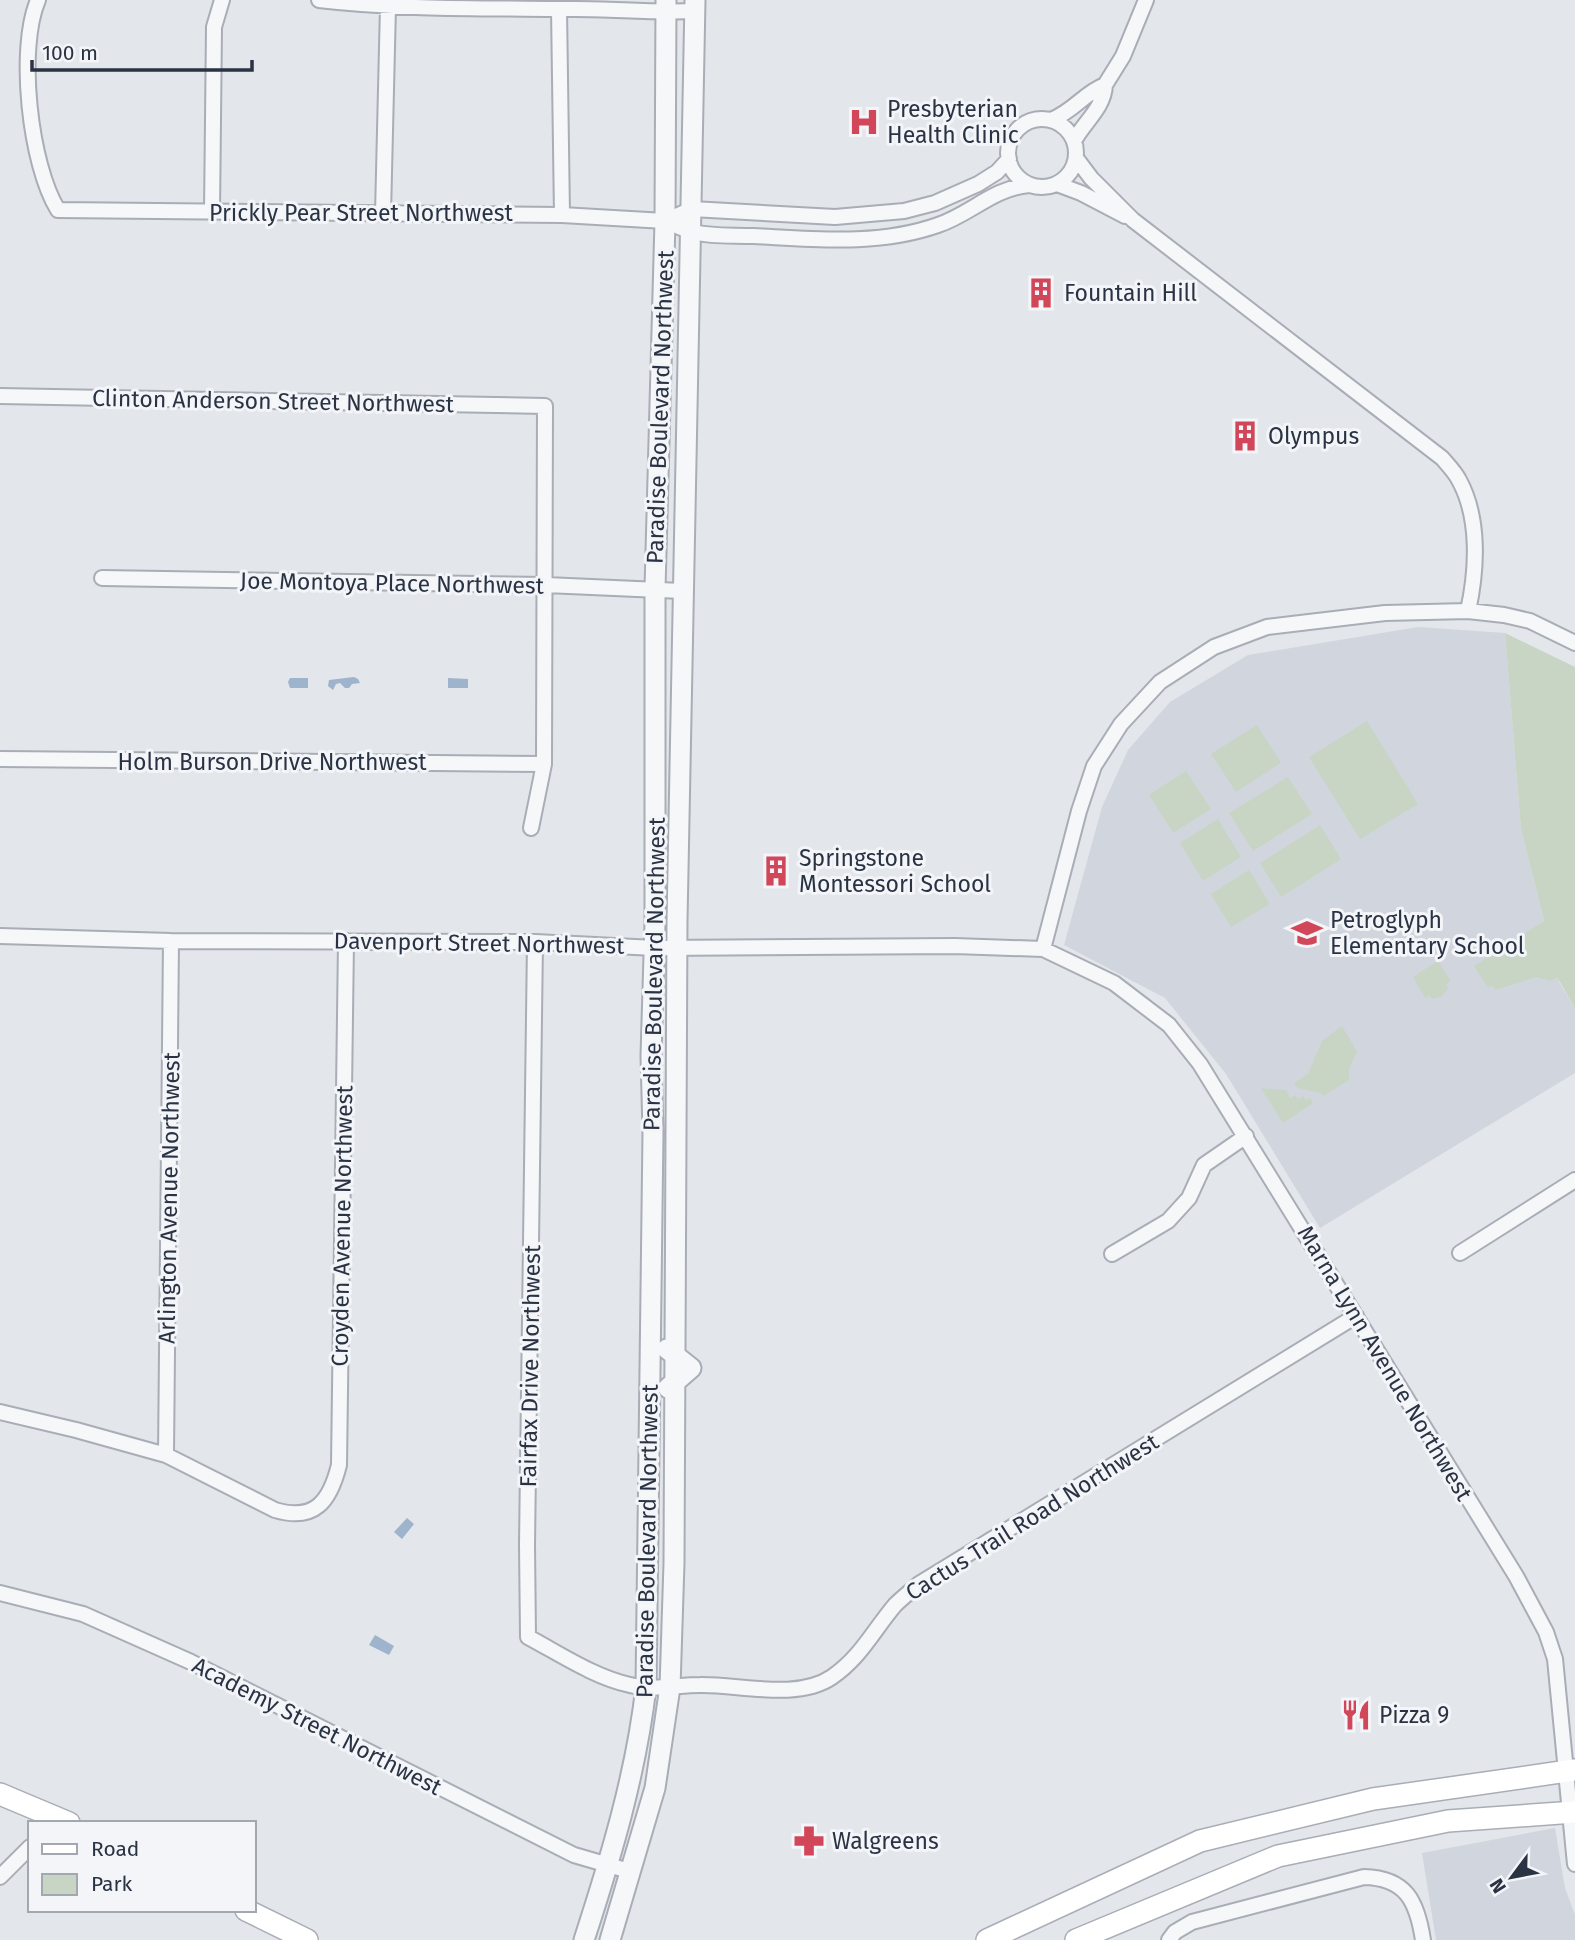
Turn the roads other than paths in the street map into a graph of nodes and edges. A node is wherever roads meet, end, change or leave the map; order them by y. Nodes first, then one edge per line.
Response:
1 (38, 0) edge
2 (222, 0) edge
3 (319, 0) edge
4 (1146, 0) edge
5 (695, 5) edge
6 (388, 6) junction
7 (666, 6) edge
8 (559, 9) junction
9 (1105, 85) junction
10 (1051, 120) junction
11 (1074, 141) junction
12 (1076, 158) junction
13 (1009, 159) junction
14 (1029, 184) junction
15 (1057, 184) junction
16 (692, 209) junction
17 (212, 212) junction
18 (383, 214) junction
19 (562, 215) junction
20 (1133, 220) junction
21 (665, 221) junction
22 (691, 232) junction
23 (0, 397) edge
24 (102, 578) dead end
25 (547, 585) junction
26 (655, 589) junction
27 (682, 591) junction
28 (1468, 611) junction
29 (1575, 643) edge
30 (0, 759) edge
31 (544, 764) junction
32 (531, 828) dead end
33 (0, 936) edge
34 (171, 941) junction
35 (346, 941) junction
36 (535, 943) junction
37 (677, 946) junction
38 (655, 948) junction
39 (1043, 949) junction
40 (651, 1056) junction
41 (676, 1128) junction
42 (1246, 1136) junction
43 (1575, 1180) edge
44 (1460, 1253) dead end
45 (1112, 1254) dead end
46 (1356, 1316) junction
47 (650, 1329) junction
48 (674, 1356) junction
49 (674, 1382) junction
50 (650, 1404) junction
51 (0, 1412) edge
52 (166, 1455) junction
53 (673, 1476) junction
54 (649, 1508) junction
55 (0, 1593) edge
56 (670, 1687) junction
57 (646, 1688) junction
58 (1570, 1771) edge
59 (0, 1794) edge
60 (1572, 1812) edge
61 (60, 1821) edge
62 (28, 1849) edge
63 (1575, 1864) edge
64 (608, 1866) junction
65 (629, 1871) junction
66 (0, 1877) edge
67 (250, 1912) edge
68 (1021, 1933) edge
69 (307, 1940) edge
70 (584, 1940) edge
71 (610, 1940) edge
72 (987, 1940) edge
73 (1076, 1940) edge
74 (1168, 1940) edge
75 (1423, 1940) edge

1 - 17 street, Prickly Pear Street Northwest
2 - 17 street
3 - 6 street
4 - 9 street
5 - 7 street
5 - 16 street, Paradise Boulevard Northwest
6 - 8 street
6 - 18 street
7 - 8 street
7 - 21 street, Paradise Boulevard Northwest
8 - 19 street
9 - 10 street
9 - 11 street
10 - 11 street
10 - 13 street
11 - 12 street
12 - 15 street
12 - 20 street
13 - 14 street
13 - 16 street
14 - 15 street
14 - 22 street
15 - 20 street
16 - 21 street
16 - 22 street, Paradise Boulevard Northwest
17 - 18 street, Prickly Pear Street Northwest
18 - 19 street, Prickly Pear Street Northwest
19 - 21 street, Prickly Pear Street Northwest
20 - 28 street
21 - 22 street
21 - 26 street, Paradise Boulevard Northwest
22 - 27 street, Paradise Boulevard Northwest
23 - 25 street, Clinton Anderson Street Northwest
24 - 25 street, Joe Montoya Place Northwest
25 - 26 street, Joe Montoya Place Northwest
25 - 31 street
26 - 27 street, Joe Montoya Place Northwest
26 - 38 street, Paradise Boulevard Northwest
27 - 37 street, Paradise Boulevard Northwest
28 - 29 street
28 - 39 street
30 - 31 street, Holm Burson Drive Northwest
31 - 32 street
33 - 34 street, Davenport Street Northwest
34 - 35 street, Davenport Street Northwest
34 - 52 street, Arlington Avenue Northwest
35 - 36 street, Davenport Street Northwest
35 - 52 street, Croyden Avenue Northwest
36 - 38 street, Davenport Street Northwest
36 - 57 street, Fairfax Drive Northwest
37 - 38 street, Davenport Street Northwest
37 - 39 street, Davenport Street Northwest
37 - 41 street, Paradise Boulevard Northwest
38 - 40 street, Paradise Boulevard Northwest
39 - 42 street, Marna Lynn Avenue Northwest
40 - 41 street
40 - 47 street, Paradise Boulevard Northwest
41 - 48 street, Paradise Boulevard Northwest
42 - 45 street
42 - 46 street, Marna Lynn Avenue Northwest
43 - 44 street
46 - 56 street, Cactus Trail Road Northwest
46 - 58 street, Marna Lynn Avenue Northwest
47 - 48 street
47 - 50 street, Paradise Boulevard Northwest
48 - 49 street
49 - 50 street
49 - 53 street, Paradise Boulevard Northwest
50 - 54 street, Paradise Boulevard Northwest
51 - 52 street
53 - 54 street
53 - 56 street, Paradise Boulevard Northwest
54 - 57 street, Paradise Boulevard Northwest
55 - 64 street, Academy Street Northwest
56 - 57 street, Fairfax Drive Northwest
56 - 65 street, Paradise Boulevard Northwest
57 - 64 street, Paradise Boulevard Northwest
58 - 60 street, Marna Lynn Avenue Northwest
58 - 68 main road
59 - 61 main road
60 - 63 street, Marna Lynn Avenue Northwest
60 - 73 main road
62 - 66 street
64 - 65 street, Academy Street Northwest
64 - 70 street, Paradise Boulevard Northwest
65 - 71 street, Paradise Boulevard Northwest
67 - 69 main road
68 - 72 main road
74 - 75 street

